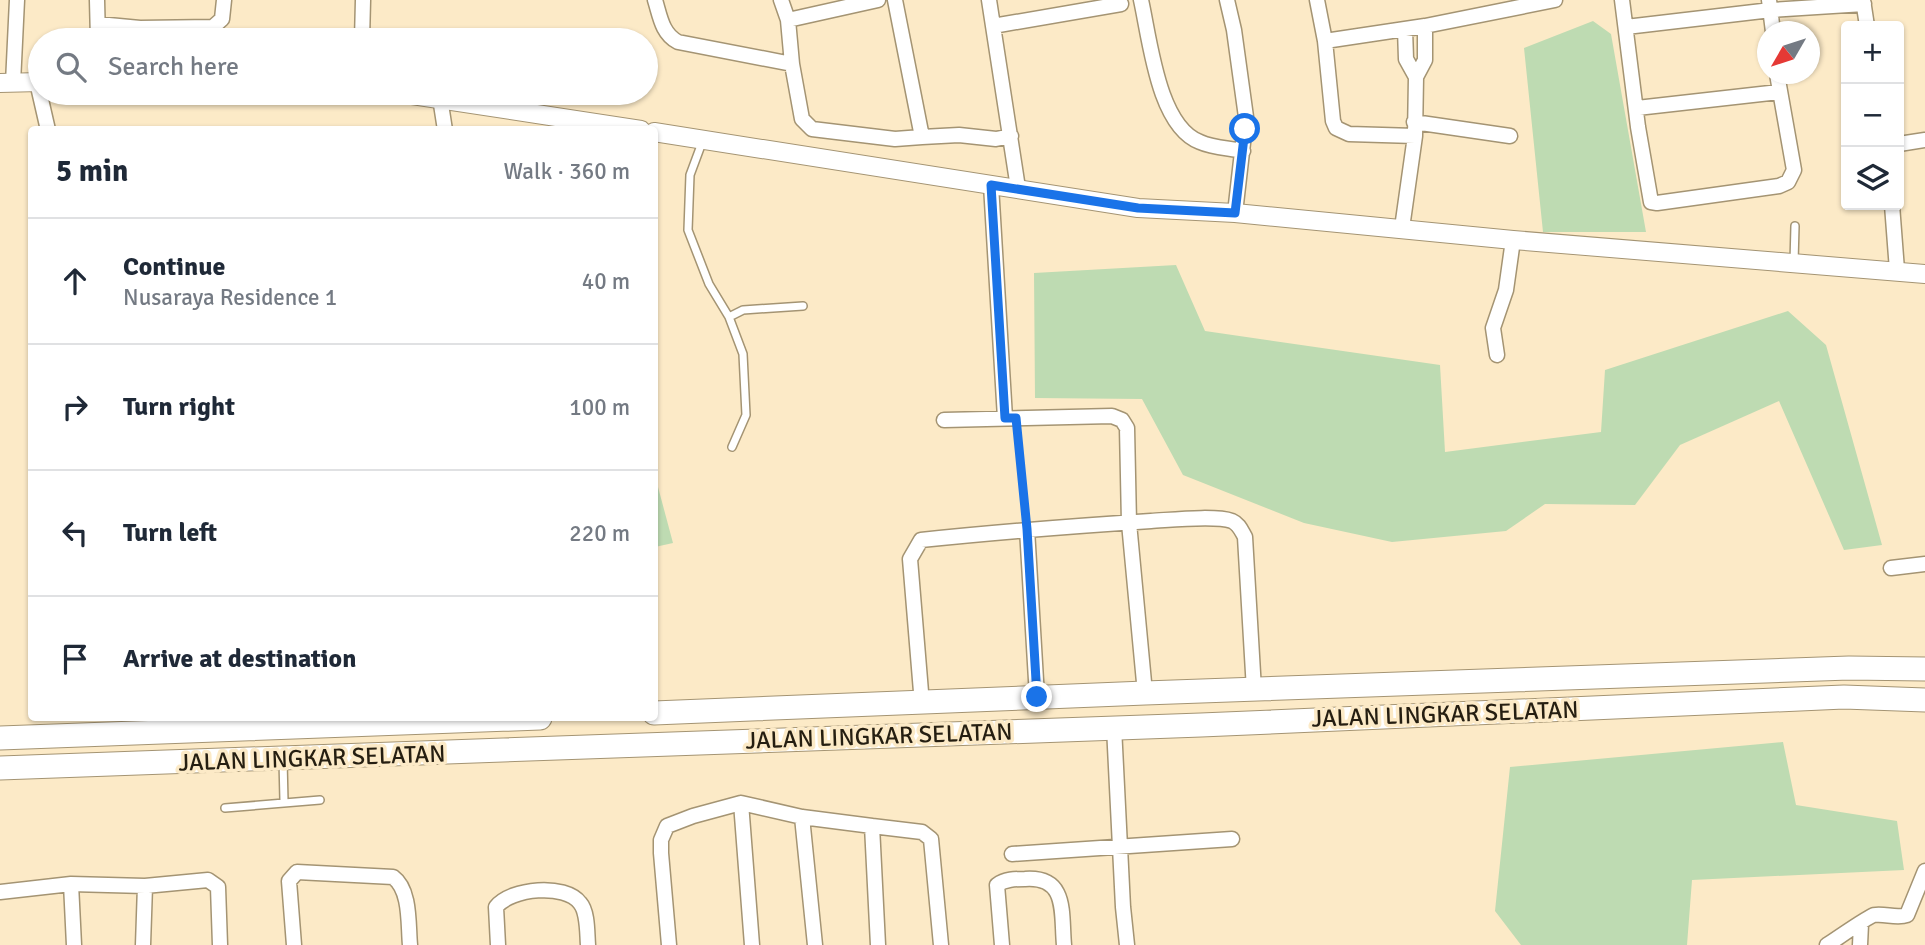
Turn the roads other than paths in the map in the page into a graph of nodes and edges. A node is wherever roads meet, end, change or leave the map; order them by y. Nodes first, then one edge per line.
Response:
1 (18, 0) edge
2 (97, 0) edge
3 (224, 0) edge
4 (363, 0) edge
5 (655, 0) edge
6 (781, 0) edge
7 (878, 0) edge
8 (895, 0) edge
9 (989, 0) edge
10 (1141, 0) edge
11 (1227, 0) edge
12 (1317, 0) edge
13 (1555, 0) edge
14 (1622, 0) edge
15 (1863, 2) edge
16 (1121, 4) dead end
17 (1770, 5) edge
18 (788, 20) junction
19 (1866, 21) edge
20 (98, 24) junction
21 (993, 26) junction
22 (1424, 26) junction
23 (1626, 27) junction
24 (98, 28) edge
25 (362, 28) edge
26 (1405, 29) junction
27 (1325, 41) junction
28 (792, 64) junction
29 (1416, 77) junction
30 (28, 82) edge
31 (7, 83) edge
32 (1778, 84) edge
33 (1779, 92) junction
34 (43, 105) edge
35 (441, 105) edge
36 (484, 105) edge
37 (1637, 108) junction
38 (47, 126) edge
39 (444, 126) edge
40 (616, 126) edge
41 (1415, 129) junction
42 (658, 133) edge
43 (1011, 136) junction
44 (1510, 136) dead end
45 (922, 137) junction
46 (704, 139) junction
47 (1925, 140) edge
48 (1904, 143) edge
49 (1243, 151) junction
50 (991, 185) junction
51 (1018, 188) junction
52 (1892, 210) edge
53 (1235, 213) junction
54 (1795, 226) dead end
55 (1402, 228) junction
56 (1513, 240) junction
57 (1794, 262) junction
58 (1898, 270) junction
59 (1925, 274) edge
60 (803, 306) dead end
61 (729, 317) junction
62 (1497, 355) dead end
63 (1010, 418) junction
64 (944, 420) dead end
65 (732, 447) dead end
66 (1129, 523) junction
67 (1027, 529) junction
68 (1925, 564) edge
69 (1891, 568) dead end
70 (1925, 669) edge
71 (1254, 690) junction
72 (1196, 692) junction
73 (1145, 693) junction
74 (1037, 697) junction
75 (1925, 700) edge
76 (922, 704) junction
77 (658, 713) edge
78 (441, 721) edge
79 (428, 722) junction
80 (1201, 725) junction
81 (1114, 727) junction
82 (0, 738) edge
83 (425, 754) junction
84 (283, 759) junction
85 (0, 768) edge
86 (320, 800) dead end
87 (284, 801) junction
88 (741, 803) junction
89 (225, 808) dead end
90 (802, 817) junction
91 (872, 826) junction
92 (1232, 839) dead end
93 (1120, 845) junction
94 (1012, 854) dead end
95 (1924, 880) edge
96 (71, 884) junction
97 (145, 886) junction
98 (0, 892) edge
99 (1861, 924) junction
100 (74, 945) edge
101 (143, 945) edge
102 (220, 945) edge
103 (294, 945) edge
104 (410, 945) edge
105 (499, 945) edge
106 (589, 945) edge
107 (669, 945) edge
108 (752, 945) edge
109 (815, 945) edge
110 (878, 945) edge
111 (941, 945) edge
112 (1002, 945) edge
113 (1064, 945) edge
114 (1127, 945) edge
115 (1827, 945) edge
116 (1860, 945) edge

1 - 31 street
2 - 20 street
3 - 20 street
4 - 25 street
5 - 28 street
6 - 18 street
7 - 18 street
8 - 45 street
9 - 21 street
10 - 49 street
11 - 49 street
12 - 27 street
13 - 22 street
14 - 23 street
15 - 17 street
15 - 19 street
16 - 21 street
17 - 23 street
18 - 28 street
20 - 24 street
21 - 43 street
22 - 26 street
22 - 29 street
23 - 37 street
26 - 27 street
26 - 29 street
27 - 41 street
28 - 45 street
29 - 41 street
30 - 31 street
32 - 33 street
33 - 37 street
33 - 37 street
34 - 38 street
35 - 39 street
36 - 40 street
41 - 44 street
41 - 55 street
42 - 46 street
43 - 45 street
43 - 51 street
46 - 50 street
46 - 61 lane
47 - 48 street
49 - 53 street
50 - 51 street
50 - 63 street
51 - 53 street
52 - 58 street
53 - 55 street
54 - 57 lane
55 - 56 street
56 - 57 street
56 - 62 street
57 - 58 street
58 - 59 street
60 - 61 lane
61 - 65 lane
63 - 64 street
63 - 66 street
66 - 67 street
66 - 71 street
66 - 73 street
67 - 74 street
67 - 76 street
68 - 69 street
70 - 71 highway, JALAN LINGKAR SELATAN
71 - 72 highway, JALAN LINGKAR SELATAN
72 - 73 highway, JALAN LINGKAR SELATAN
72 - 80 highway
73 - 74 highway, JALAN LINGKAR SELATAN
74 - 76 highway, JALAN LINGKAR SELATAN
75 - 80 highway, JALAN LINGKAR SELATAN
76 - 77 highway, JALAN LINGKAR SELATAN
78 - 79 highway, JALAN LINGKAR SELATAN
79 - 82 highway, JALAN LINGKAR SELATAN
79 - 83 highway
80 - 81 highway, JALAN LINGKAR SELATAN
81 - 83 highway, JALAN LINGKAR SELATAN
81 - 93 street
83 - 84 highway, JALAN LINGKAR SELATAN
84 - 85 highway, JALAN LINGKAR SELATAN
84 - 87 lane
86 - 87 lane
87 - 89 lane
88 - 90 street
88 - 107 street
88 - 108 street
90 - 91 street
90 - 109 street
91 - 110 street
91 - 111 street
92 - 93 street
93 - 94 street
93 - 114 street
95 - 99 street
96 - 97 street
96 - 98 street
96 - 100 street
97 - 101 street
97 - 102 street
99 - 115 street
99 - 116 street
103 - 104 street
105 - 106 street
112 - 113 street

